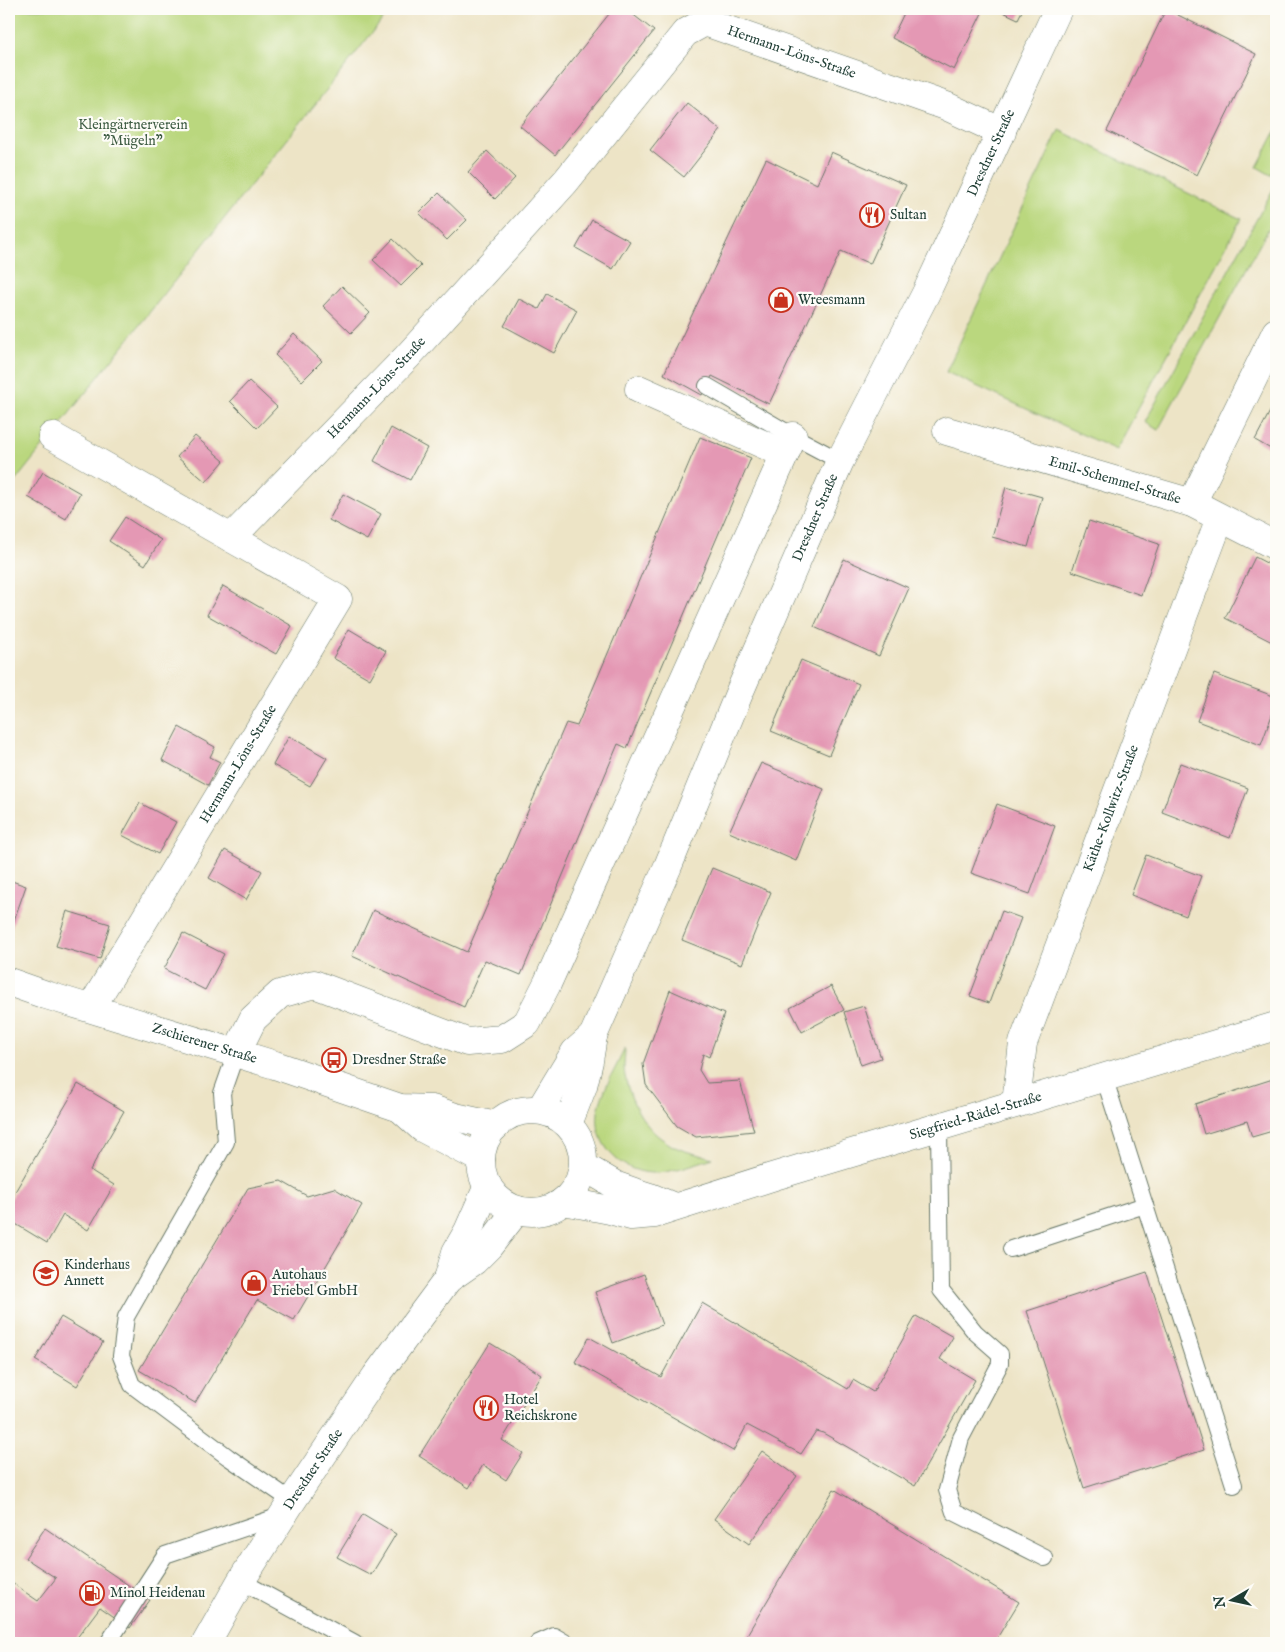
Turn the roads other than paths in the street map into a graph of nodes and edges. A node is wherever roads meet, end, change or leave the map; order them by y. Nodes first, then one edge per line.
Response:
1 (1058, 9) edge
2 (1002, 132) junction
3 (1276, 332) edge
4 (707, 386) dead end
5 (639, 389) dead end
6 (947, 431) dead end
7 (52, 436) dead end
8 (789, 445) junction
9 (840, 461) junction
10 (1192, 503) junction
11 (1220, 518) junction
12 (231, 538) junction
13 (1276, 546) edge
14 (9, 982) edge
15 (92, 1008) junction
16 (1276, 1026) edge
17 (592, 1036) junction
18 (236, 1053) junction
19 (1104, 1077) junction
20 (1016, 1103) junction
21 (400, 1108) junction
22 (540, 1110) junction
23 (568, 1124) junction
24 (496, 1126) junction
25 (939, 1126) junction
26 (481, 1159) junction
27 (583, 1166) junction
28 (488, 1186) junction
29 (564, 1201) junction
30 (1145, 1205) junction
31 (674, 1207) junction
32 (517, 1210) junction
33 (1011, 1249) dead end
34 (448, 1279) junction
35 (1234, 1485) dead end
36 (288, 1508) junction
37 (1045, 1558) dead end
38 (241, 1581) junction
39 (108, 1643) edge
40 (206, 1643) edge
41 (355, 1643) edge
42 (538, 1643) edge
43 (566, 1643) edge

1 - 2 street, Dresdner Straße
2 - 9 street, Dresdner Straße
2 - 12 street, Hermann-Löns-Straße
3 - 10 street
4 - 8 lane
5 - 8 street
6 - 10 street, Emil-Schemmel-Straße
7 - 12 street
8 - 9 lane
8 - 18 street
9 - 17 street, Dresdner Straße
10 - 11 street, Emil-Schemmel-Straße
11 - 13 street, Emil-Schemmel-Straße
11 - 20 street, Käthe-Kollwitz-Straße
12 - 15 street, Hermann-Löns-Straße
14 - 15 street, Zschierener Straße
15 - 18 street, Zschierener Straße
16 - 19 street, Siegfried-Rädel-Straße
17 - 22 street, Dresdner Straße
17 - 23 street, Dresdner Straße
18 - 21 street, Zschierener Straße
18 - 36 lane
19 - 20 street, Siegfried-Rädel-Straße
19 - 30 lane
20 - 25 street, Siegfried-Rädel-Straße
21 - 24 street, Zschierener Straße
21 - 26 street, Zschierener Straße
22 - 23 street
22 - 24 street
23 - 27 street
24 - 26 street
25 - 31 street, Siegfried-Rädel-Straße
25 - 37 lane
26 - 28 street
27 - 29 street
27 - 31 street
28 - 32 street
28 - 34 street, Dresdner Straße
29 - 31 street, Siegfried-Rädel-Straße
29 - 32 street
30 - 33 lane
30 - 35 lane
32 - 34 street, Dresdner Straße
34 - 36 street, Dresdner Straße
36 - 38 street, Dresdner Straße
36 - 39 lane
38 - 40 street, Dresdner Straße
38 - 41 lane
42 - 43 lane

